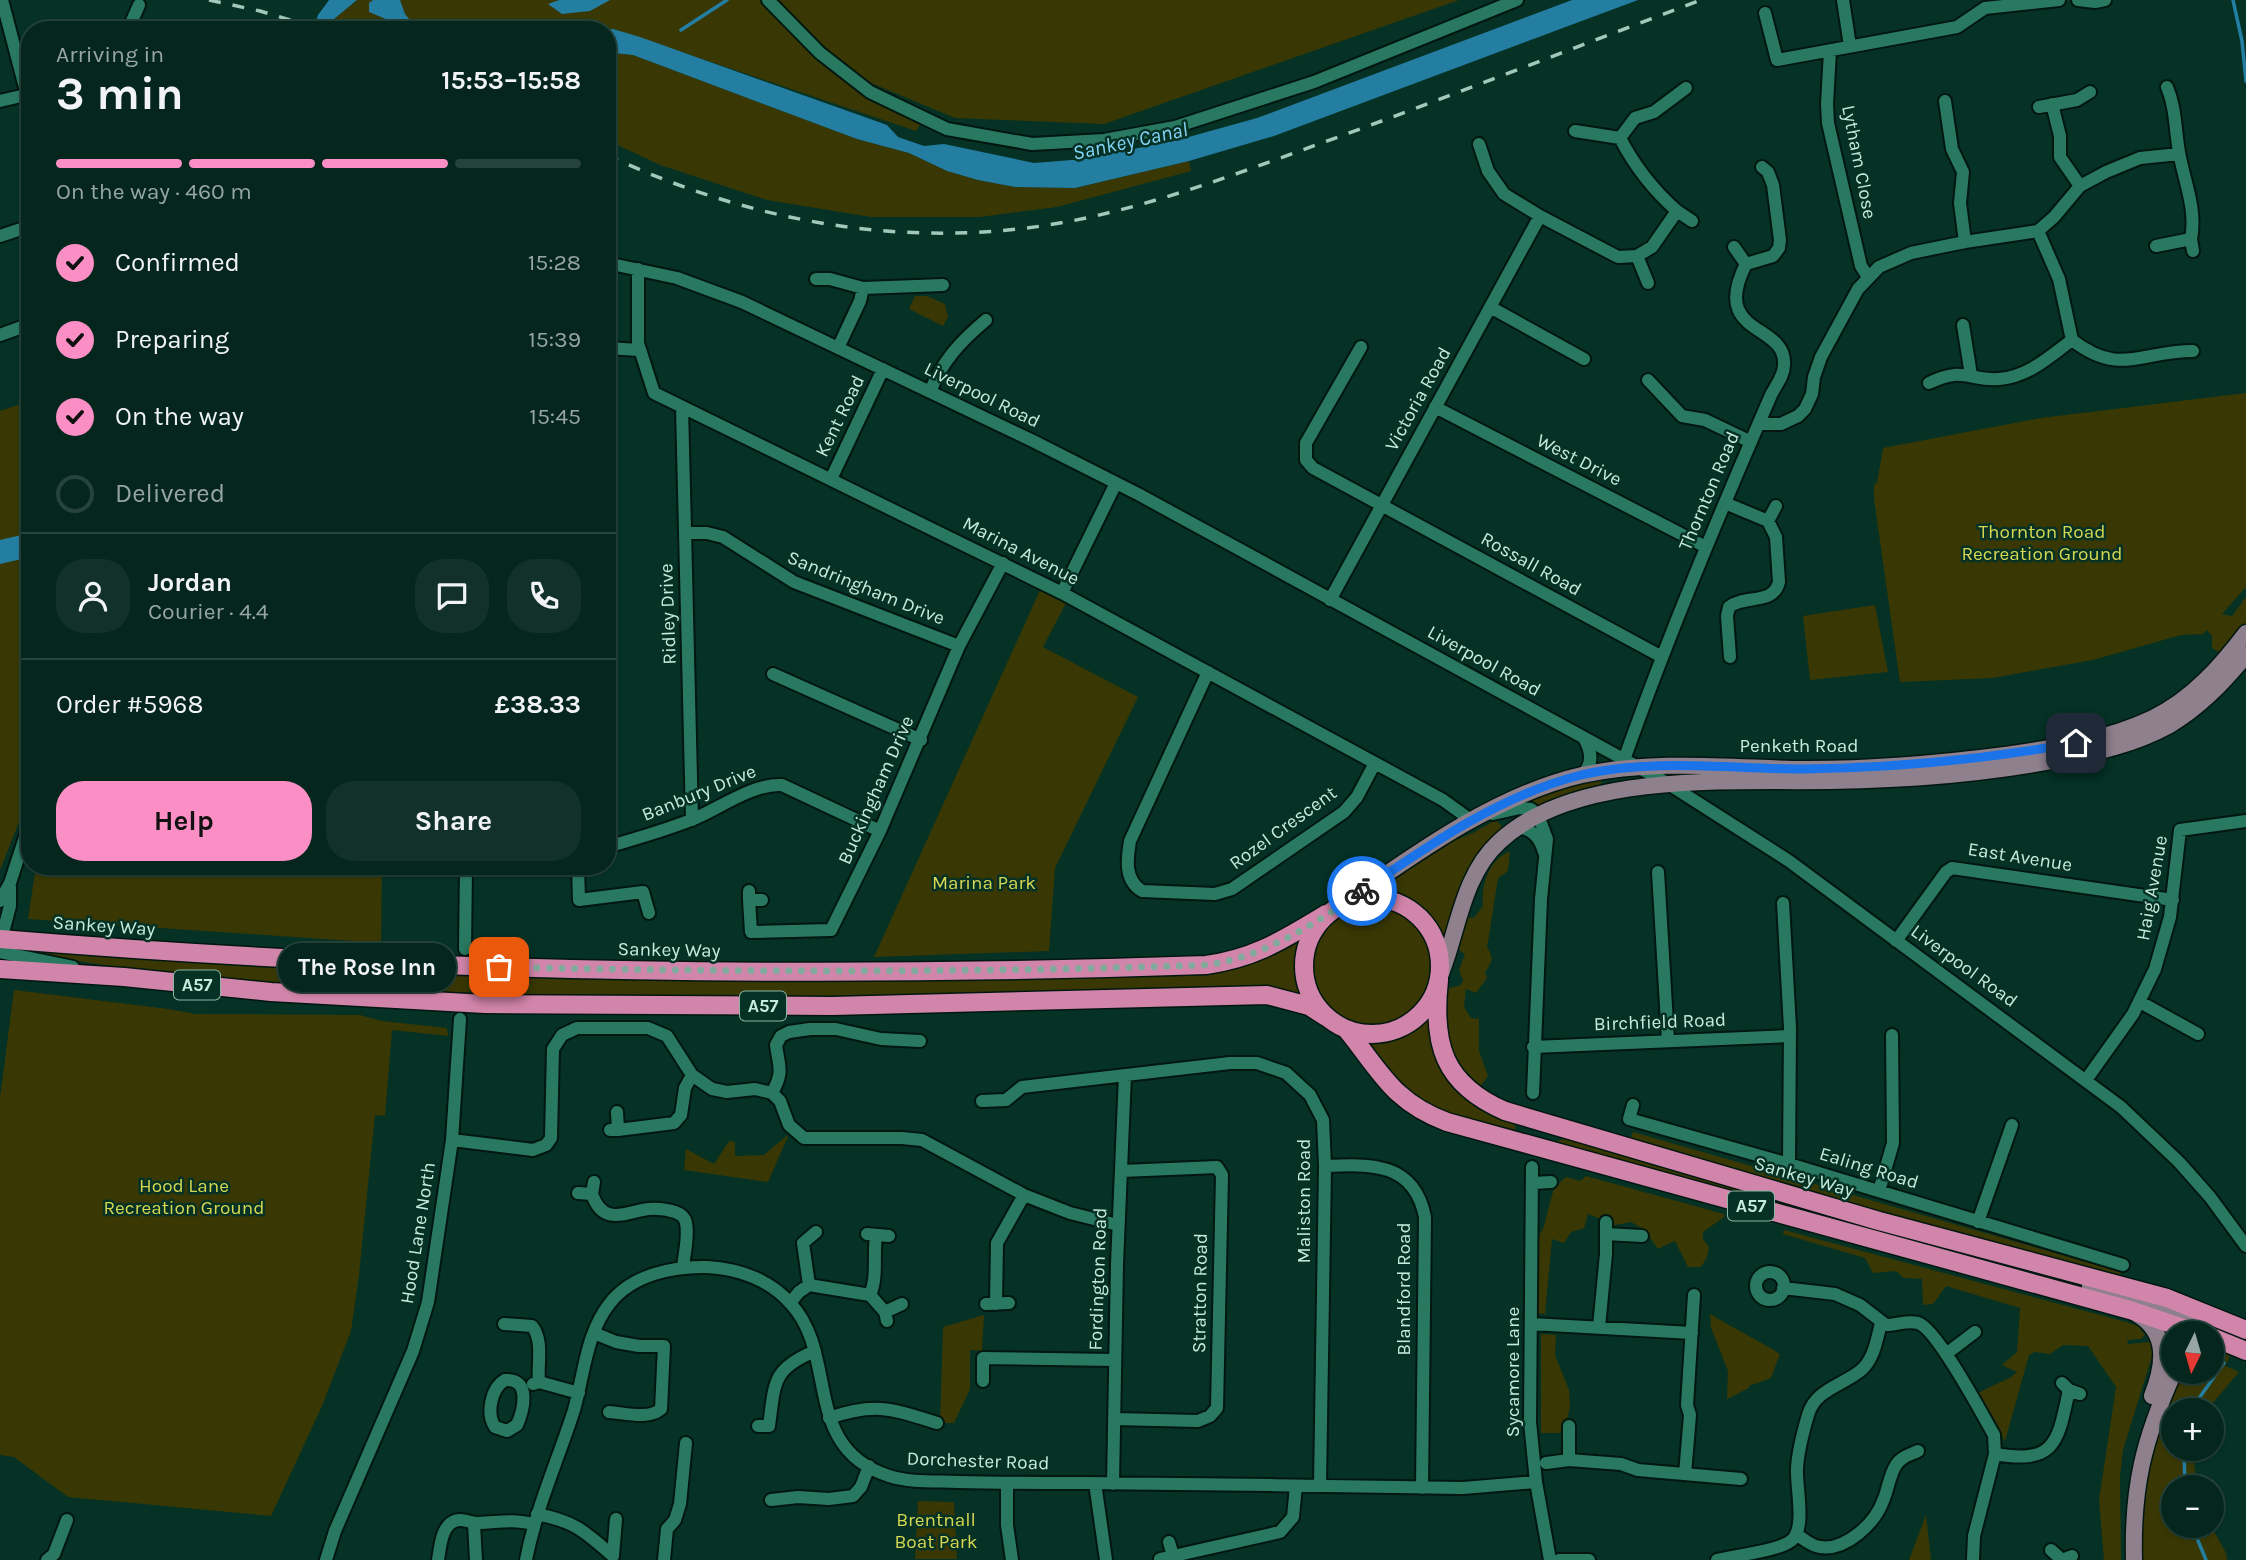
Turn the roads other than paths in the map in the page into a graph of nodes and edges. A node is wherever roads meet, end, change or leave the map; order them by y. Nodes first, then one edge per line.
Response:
1 (2, 0) edge
2 (768, 0) edge
3 (1517, 0) edge
4 (1843, 0) edge
5 (2059, 0) edge
6 (2078, 0) edge
7 (2105, 0) edge
8 (1984, 4) edge
9 (139, 5) dead end
10 (1765, 13) dead end
11 (132, 21) edge
12 (5, 35) edge
13 (1850, 46) junction
14 (1830, 51) junction
15 (21, 76) edge
16 (2166, 86) dead end
17 (1686, 88) dead end
18 (2090, 92) dead end
19 (21, 96) edge
20 (1945, 101) dead end
21 (0, 102) edge
22 (2052, 104) junction
23 (2039, 107) dead end
24 (1575, 131) dead end
25 (1620, 138) junction
26 (1479, 144) dead end
27 (2179, 154) junction
28 (1761, 166) dead end
29 (2080, 186) junction
30 (1677, 211) junction
31 (1540, 216) junction
32 (1692, 221) dead end
33 (21, 229) edge
34 (2038, 231) junction
35 (0, 236) edge
36 (1965, 242) junction
37 (2156, 246) dead end
38 (1734, 247) dead end
39 (1637, 256) junction
40 (1746, 264) junction
41 (616, 265) edge
42 (638, 269) junction
43 (1868, 276) junction
44 (817, 279) dead end
45 (1648, 283) dead end
46 (943, 285) dead end
47 (863, 288) junction
48 (1490, 307) junction
49 (986, 320) dead end
50 (1963, 325) dead end
51 (21, 327) edge
52 (0, 335) edge
53 (2071, 340) junction
54 (1361, 347) dead end
55 (838, 348) junction
56 (616, 349) edge
57 (639, 350) junction
58 (2194, 351) dead end
59 (1584, 359) dead end
60 (883, 369) junction
61 (1971, 375) junction
62 (1648, 380) dead end
63 (1926, 384) dead end
64 (930, 392) junction
65 (682, 407) junction
66 (1435, 407) junction
67 (1759, 424) junction
68 (1751, 442) junction
69 (831, 479) junction
70 (1116, 483) junction
71 (1725, 503) junction
72 (1382, 505) junction
73 (1776, 506) dead end
74 (1768, 521) junction
75 (685, 533) junction
76 (1706, 547) junction
77 (1003, 564) junction
78 (1062, 593) junction
79 (1330, 600) junction
80 (2246, 633) edge
81 (959, 646) junction
82 (2246, 655) edge
83 (1662, 657) junction
84 (1730, 658) dead end
85 (1208, 672) junction
86 (773, 674) dead end
87 (2134, 734) junction
88 (1584, 738) junction
89 (920, 740) junction
90 (1375, 763) junction
91 (1631, 763) junction
92 (1795, 775) junction
93 (1580, 776) junction
94 (1667, 783) junction
95 (1538, 815) junction
96 (692, 820) junction
97 (1474, 820) junction
98 (2246, 821) edge
99 (1517, 827) junction
100 (880, 831) junction
101 (616, 844) edge
102 (21, 849) edge
103 (1544, 852) junction
104 (1658, 872) dead end
105 (466, 875) edge
106 (578, 875) edge
107 (10, 883) junction
108 (753, 897) dead end
109 (0, 901) edge
110 (2173, 901) junction
111 (1346, 902) junction
112 (1781, 909) dead end
113 (649, 913) dead end
114 (1326, 914) junction
115 (1896, 941) junction
116 (0, 944) edge
117 (465, 948) dead end
118 (0, 969) edge
119 (124, 977) junction
120 (1439, 978) junction
121 (2140, 1002) junction
122 (1326, 1017) junction
123 (460, 1019) dead end
124 (1346, 1030) junction
125 (2198, 1034) dead end
126 (1892, 1035) dead end
127 (1789, 1036) junction
128 (1668, 1040) junction
129 (920, 1041) dead end
130 (1533, 1047) junction
131 (692, 1075) junction
132 (1125, 1075) junction
133 (2086, 1080) junction
134 (772, 1093) junction
135 (1533, 1093) dead end
136 (982, 1101) dead end
137 (1633, 1105) dead end
138 (617, 1112) dead end
139 (1532, 1120) junction
140 (2007, 1129) dead end
141 (452, 1140) junction
142 (1532, 1146) junction
143 (1789, 1164) junction
144 (1325, 1166) junction
145 (1532, 1167) dead end
146 (1122, 1171) junction
147 (1551, 1182) dead end
148 (1533, 1183) junction
149 (1879, 1191) junction
150 (578, 1193) dead end
151 (1024, 1195) junction
152 (1978, 1222) junction
153 (1118, 1226) junction
154 (816, 1232) dead end
155 (878, 1235) dead end
156 (1642, 1236) dead end
157 (2246, 1246) edge
158 (2021, 1259) junction
159 (2116, 1260) dead end
160 (683, 1268) junction
161 (809, 1285) junction
162 (1783, 1288) dead end
163 (1694, 1295) dead end
164 (870, 1296) junction
165 (790, 1303) junction
166 (902, 1304) dead end
167 (997, 1304) dead end
168 (2130, 1310) junction
169 (2223, 1320) junction
170 (2161, 1321) edge
171 (2189, 1321) edge
172 (2202, 1321) edge
173 (504, 1323) dead end
174 (1881, 1323) junction
175 (1532, 1324) junction
176 (1599, 1327) junction
177 (2246, 1329) edge
178 (594, 1333) junction
179 (1692, 1333) junction
180 (2224, 1342) edge
181 (1983, 1343) dead end
182 (815, 1351) junction
183 (2246, 1351) edge
184 (1946, 1354) junction
185 (1114, 1360) junction
186 (983, 1381) dead end
187 (539, 1382) junction
188 (2169, 1384) edge
189 (523, 1387) dead end
190 (2070, 1389) dead end
191 (579, 1393) junction
192 (609, 1412) dead end
193 (830, 1418) junction
194 (1115, 1419) junction
195 (937, 1423) dead end
196 (758, 1426) dead end
197 (1569, 1426) dead end
198 (686, 1443) dead end
199 (2145, 1445) junction
200 (1918, 1451) dead end
201 (1995, 1454) junction
202 (1569, 1460) junction
203 (1546, 1463) dead end
204 (869, 1466) junction
205 (1685, 1474) junction
206 (1741, 1479) dead end
207 (1536, 1482) junction
208 (1007, 1483) junction
209 (1095, 1483) junction
210 (1112, 1484) junction
211 (1296, 1486) junction
212 (1320, 1486) junction
213 (1422, 1488) junction
214 (771, 1500) dead end
215 (536, 1519) junction
216 (616, 1519) dead end
217 (67, 1520) dead end
218 (474, 1524) junction
219 (1796, 1534) junction
220 (1169, 1542) dead end
221 (2052, 1550) dead end
222 (1167, 1558) edge
223 (2065, 1558) edge
224 (47, 1560) edge
225 (326, 1560) edge
226 (438, 1560) edge
227 (476, 1560) edge
228 (526, 1560) edge
229 (664, 1560) edge
230 (1012, 1560) edge
231 (1106, 1560) edge
232 (1550, 1560) edge
233 (1559, 1560) edge
234 (1589, 1560) edge
235 (1717, 1560) edge
236 (1973, 1560) edge
237 (2134, 1560) edge

1 - 12 street
2 - 3 street
4 - 13 street
5 - 8 street
6 - 7 street
8 - 13 street
9 - 11 street
10 - 14 street
12 - 15 street
13 - 14 street
14 - 43 street, Lytham Close
16 - 27 street
17 - 25 street
18 - 22 street
19 - 21 street
20 - 36 street
22 - 23 street
22 - 29 street
24 - 25 street
25 - 30 street
26 - 31 street
27 - 29 street
27 - 37 street
28 - 40 street
29 - 34 street
30 - 32 street
30 - 39 street
31 - 39 street
31 - 48 street, Victoria Road
33 - 35 street
34 - 36 street
34 - 53 street
36 - 43 street
38 - 40 street
39 - 45 street
40 - 67 street
41 - 42 street, Liverpool Road
42 - 55 street, Liverpool Road
42 - 57 street, Marina Avenue
43 - 67 street, Thornton Road
44 - 47 street
46 - 47 street
47 - 55 street
48 - 59 street
48 - 66 street, Victoria Road
49 - 64 street
50 - 61 street
51 - 52 street
53 - 58 street
53 - 61 street
54 - 72 street, Rossall Road
55 - 60 street, Liverpool Road
56 - 57 street
57 - 65 street, Marina Avenue
60 - 64 street, Liverpool Road
60 - 69 street, Kent Road
61 - 63 street
62 - 68 street
64 - 70 street, Liverpool Road
65 - 69 street, Marina Avenue
65 - 75 street, Ridley Drive
66 - 72 street, Victoria Road
66 - 76 street, West Drive
67 - 68 street, Thornton Road
68 - 71 street, Thornton Road
69 - 77 street, Marina Avenue
70 - 78 street
70 - 79 street, Liverpool Road
71 - 74 street
71 - 76 street, Thornton Road
72 - 79 street, Victoria Road
72 - 83 street, Rossall Road
73 - 74 street
74 - 84 street
75 - 81 street, Sandringham Drive
75 - 96 street, Ridley Drive
76 - 83 street, Thornton Road
77 - 78 street, Marina Avenue
77 - 81 street, Buckingham Drive
78 - 85 street, Marina Avenue
79 - 88 street, Liverpool Road
80 - 87 main road, Penketh Road
81 - 89 street, Buckingham Drive
82 - 87 main road, Penketh Road
83 - 91 street, Thornton Road
85 - 90 street, Marina Avenue
85 - 90 street, Rozel Crescent
86 - 89 street
87 - 92 main road, Penketh Road
88 - 91 street, Liverpool Road
88 - 93 street
89 - 100 street, Buckingham Drive
90 - 97 street, Marina Avenue
91 - 92 main road, Penketh Road
91 - 93 main road, Penketh Road
91 - 94 street, Liverpool Road
92 - 94 main road, Penketh Road
93 - 97 main road, Penketh Road
94 - 95 main road, Penketh Road
94 - 115 street, Liverpool Road
95 - 97 street
95 - 99 main road, Penketh Road
95 - 103 street
96 - 100 street, Banbury Drive
96 - 101 street, Banbury Drive
97 - 111 main road, Penketh Road
98 - 110 street, Haig Avenue
99 - 103 street
99 - 120 main road, Penketh Road
100 - 108 street, Buckingham Drive
102 - 107 street
103 - 130 street
104 - 128 street
105 - 117 street
106 - 113 street
107 - 109 street
107 - 116 street
110 - 115 street, East Avenue
110 - 121 street, Haig Avenue
111 - 114 highway, A57
111 - 120 highway, A57
112 - 127 street
114 - 116 highway, Sankey Way / A57
114 - 122 highway, A57
115 - 133 street, Liverpool Road
116 - 119 street, A57
118 - 119 highway, A57
119 - 122 highway, A57
120 - 124 highway, A57
120 - 139 highway, Sankey Way / A57
121 - 125 street
121 - 133 street, Haig Avenue
122 - 124 highway, A57
123 - 141 street, Hood Lane North
124 - 142 highway, A57
126 - 149 street
127 - 128 street, Birchfield Road
127 - 143 street
128 - 130 street, Birchfield Road
129 - 134 street
130 - 135 street
131 - 134 street
131 - 138 street
131 - 141 street
132 - 136 street, Maliston Road
132 - 144 street, Maliston Road
132 - 146 street, Fordington Road
133 - 157 street, Liverpool Road
134 - 151 street
137 - 143 street, Ealing Road
139 - 142 highway
139 - 158 highway, Sankey Way / A57
140 - 152 street
141 - 225 street, Hood Lane North
142 - 168 highway, A57
143 - 149 street, Ealing Road
144 - 212 street, Maliston Road
144 - 213 street, Blandford Road
145 - 148 street, Sycamore Lane
146 - 153 street, Fordington Road
146 - 194 street, Stratton Road
147 - 148 street
148 - 175 street, Sycamore Lane
149 - 152 street, Ealing Road
150 - 160 street
151 - 153 street
151 - 167 street
152 - 159 street, Ealing Road
153 - 185 street, Fordington Road
154 - 161 street
155 - 164 street
156 - 176 street
158 - 169 highway, Sankey Way / A57
158 - 171 main road
160 - 165 street, Dorchester Road
160 - 178 street, Dorchester Road
161 - 164 street
161 - 165 street
162 - 174 street
163 - 179 street
164 - 166 street
165 - 182 street, Dorchester Road
168 - 170 highway, A57
168 - 199 main road
169 - 172 main road
169 - 177 highway, Sankey Way / A57
173 - 187 street
174 - 184 street
174 - 219 street
175 - 176 street
175 - 207 street, Sycamore Lane
176 - 179 street
178 - 191 street, Dorchester Road
178 - 192 street
179 - 205 street
180 - 183 highway
181 - 184 street
182 - 193 street, Dorchester Road
182 - 196 street
184 - 201 street
185 - 186 street
185 - 194 street, Fordington Road
187 - 189 street
187 - 191 street
188 - 199 main road
190 - 201 street
191 - 215 street, Dorchester Road
193 - 195 street
193 - 204 street, Dorchester Road
194 - 210 street, Fordington Road
197 - 202 street
198 - 229 street
199 - 237 main road
200 - 219 street
201 - 236 street
202 - 203 street
202 - 205 street
204 - 208 street, Dorchester Road
204 - 214 street
205 - 206 street
207 - 213 street, Dorchester Road
207 - 232 street, Sycamore Lane
208 - 209 street, Dorchester Road
208 - 230 street
209 - 210 street, Dorchester Road
209 - 231 street
210 - 211 street, Dorchester Road
211 - 212 street, Dorchester Road
211 - 222 street
212 - 213 street, Dorchester Road
215 - 216 street
215 - 218 street
215 - 228 street, Dorchester Road
217 - 224 street
218 - 226 street
218 - 227 street
219 - 235 street
220 - 222 street
221 - 223 street
233 - 234 street

